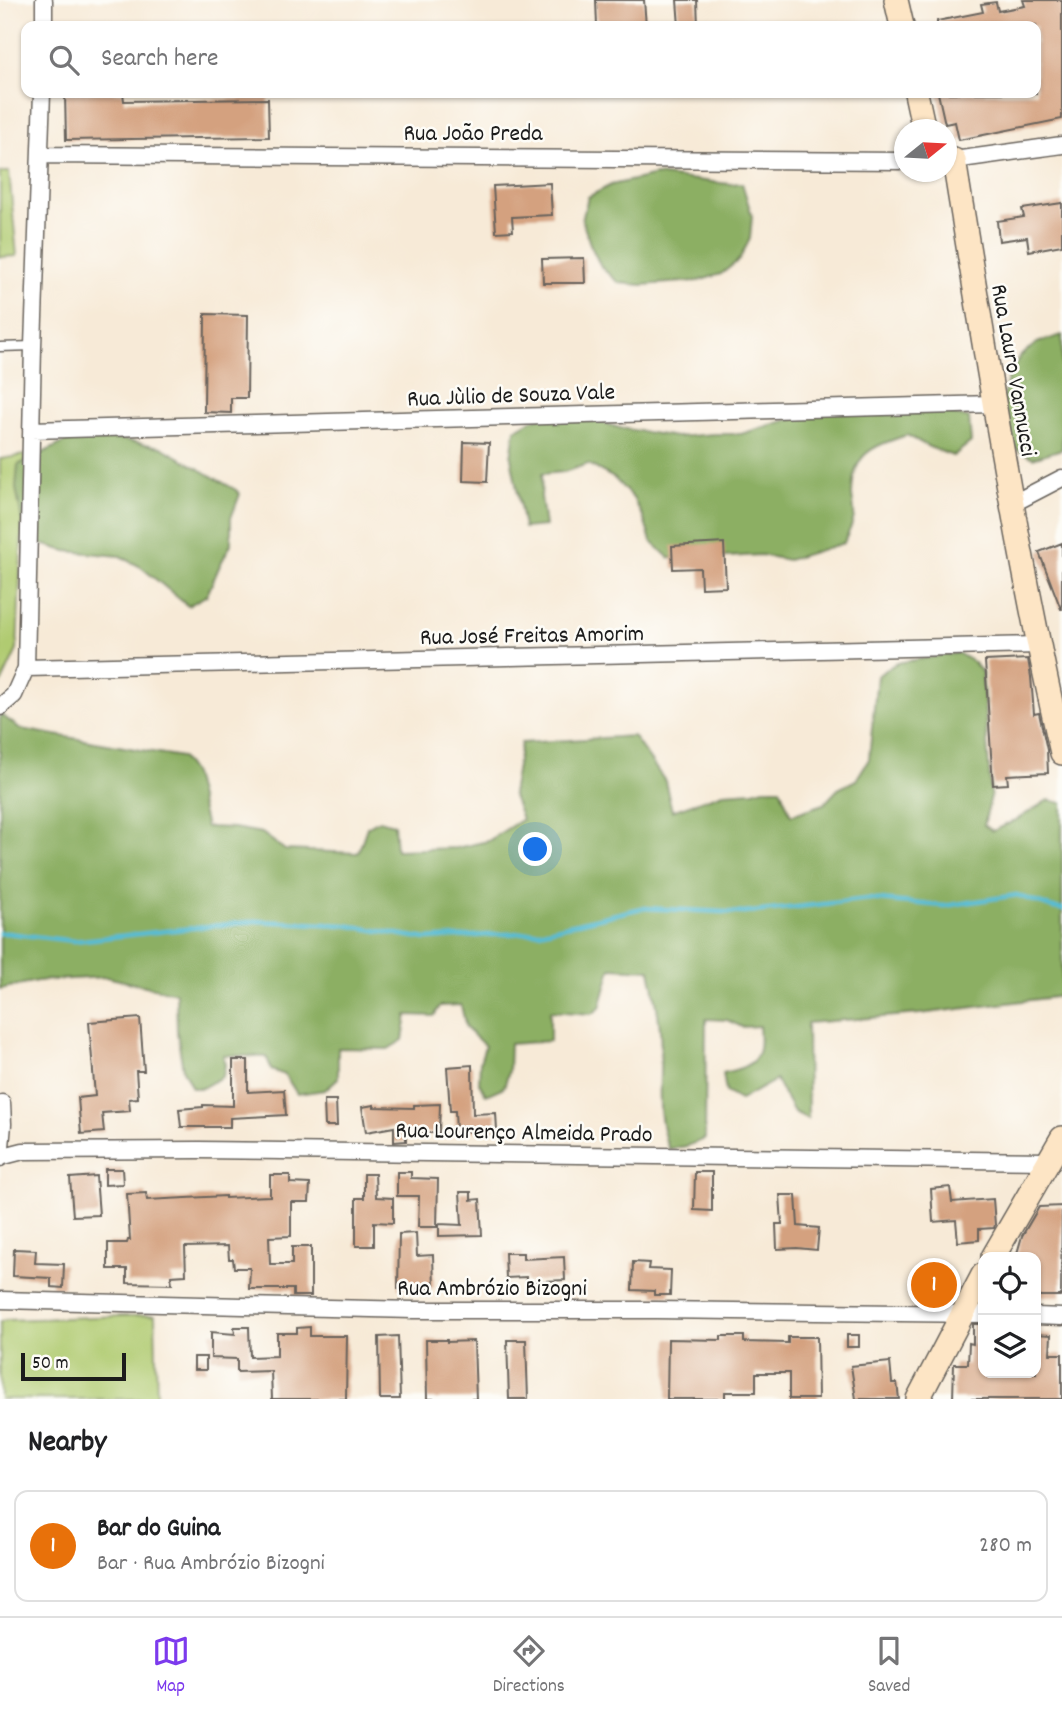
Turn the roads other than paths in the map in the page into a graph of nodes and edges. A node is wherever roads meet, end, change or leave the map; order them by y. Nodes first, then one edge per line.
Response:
1 (44, 0) edge
2 (897, 0) edge
3 (44, 21) edge
4 (901, 21) edge
5 (42, 98) edge
6 (917, 98) edge
7 (922, 119) edge
8 (1062, 145) edge
9 (41, 155) junction
10 (957, 159) edge
11 (894, 161) edge
12 (954, 182) edge
13 (33, 345) junction
14 (0, 347) edge
15 (993, 404) junction
16 (31, 430) junction
17 (1062, 478) edge
18 (1012, 504) junction
19 (1039, 645) junction
20 (26, 668) junction
21 (0, 707) edge
22 (1062, 751) edge
23 (2, 1103) dead end
24 (1062, 1138) edge
25 (0, 1157) edge
26 (1047, 1161) junction
27 (996, 1252) edge
28 (978, 1294) edge
29 (0, 1300) edge
30 (973, 1313) edge
31 (1041, 1316) edge
32 (1062, 1317) edge
33 (918, 1399) edge

1 - 3 street
2 - 4 street
5 - 9 street
6 - 7 street
8 - 10 street
9 - 11 street, Rua João Preda
9 - 13 street
12 - 15 street, Rua Lauro Vannucci
13 - 14 lane
13 - 16 street
15 - 16 street, Rua Jùlio de Souza Vale
15 - 18 street, Rua Lauro Vannucci
16 - 20 street
17 - 18 street
18 - 19 street, Rua Lauro Vannucci
19 - 20 street, Rua José Freitas Amorim
19 - 22 street, Rua Lauro Vannucci
20 - 21 street
23 - 25 street
24 - 26 street
25 - 26 street, Rua Lourenço Almeida Prado
26 - 27 street
28 - 30 street
29 - 30 street, Rua Ambrózio Bizogni
30 - 33 street
31 - 32 street

